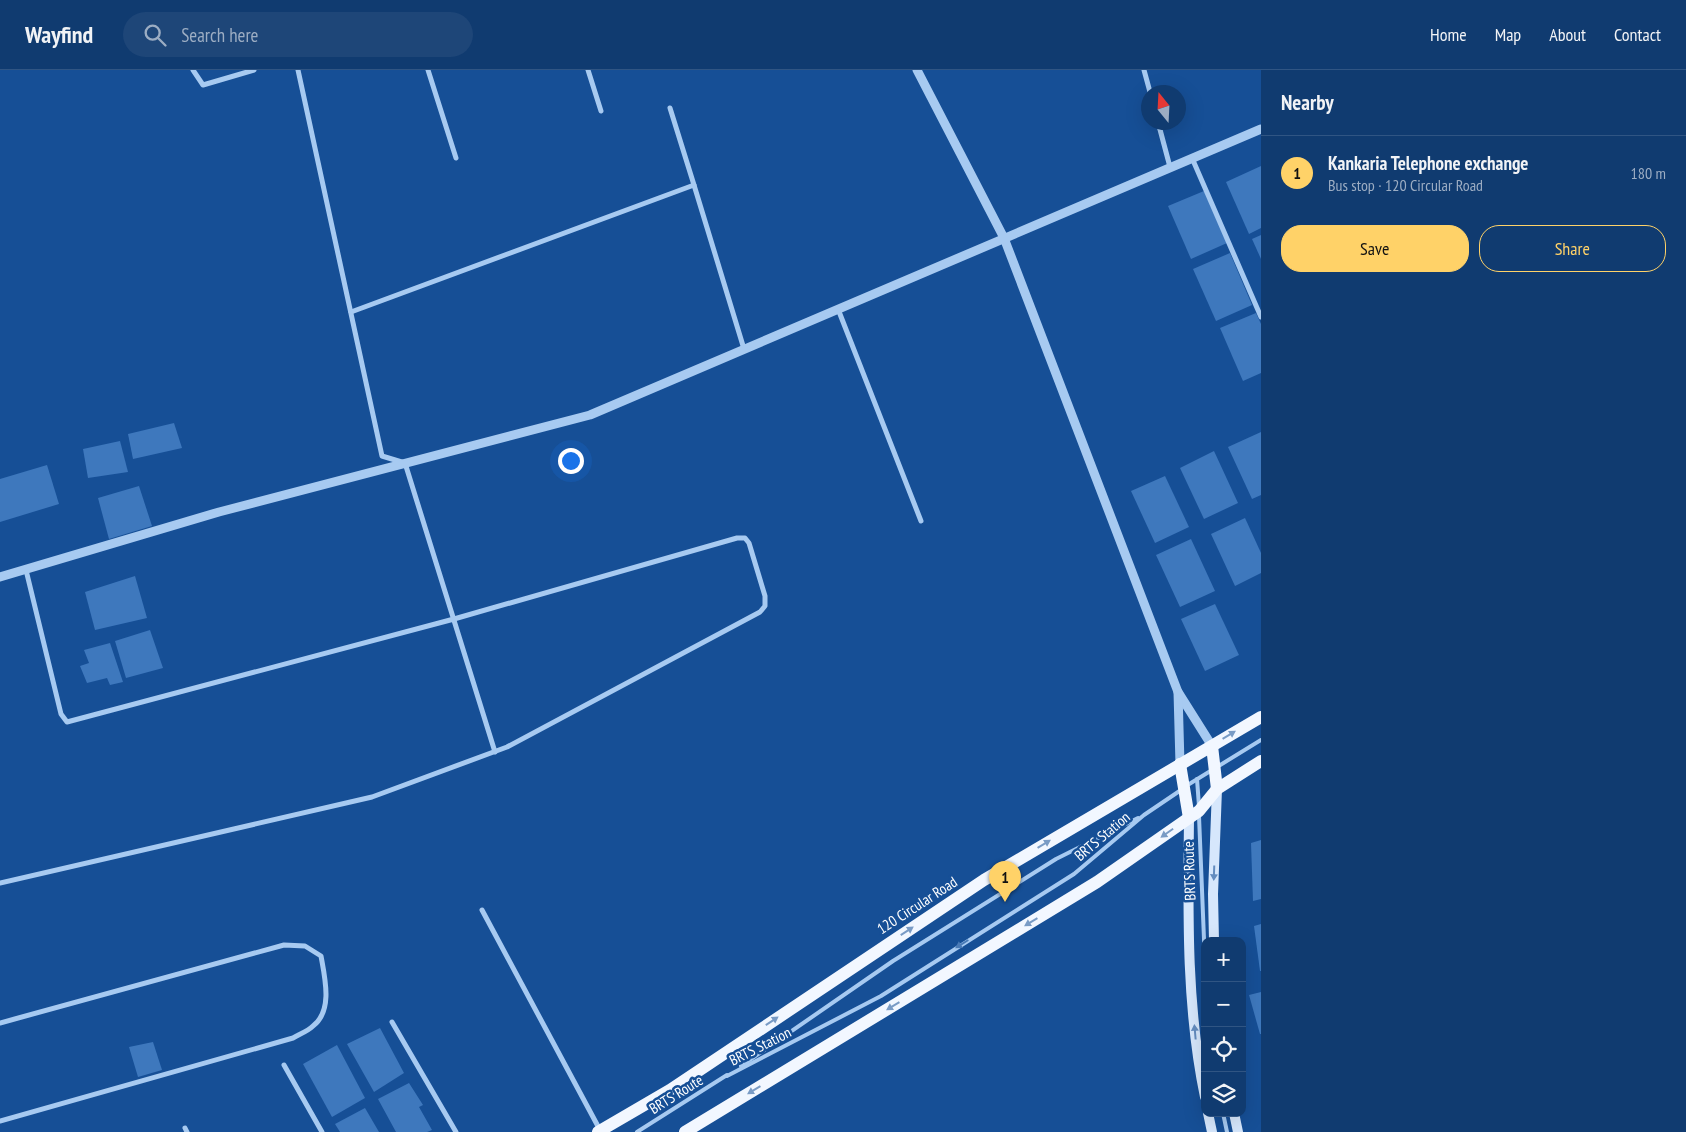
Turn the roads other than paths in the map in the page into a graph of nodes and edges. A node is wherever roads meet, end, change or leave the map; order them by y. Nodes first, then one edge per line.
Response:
1 (193, 70) edge
2 (254, 70) edge
3 (298, 70) edge
4 (428, 70) edge
5 (588, 70) edge
6 (917, 70) edge
7 (1144, 70) edge
8 (1148, 85) edge
9 (670, 108) dead end
10 (601, 111) dead end
11 (1261, 129) edge
12 (1160, 130) edge
13 (456, 158) dead end
14 (1192, 158) junction
15 (1170, 167) junction
16 (694, 185) junction
17 (1004, 238) junction
18 (838, 309) junction
19 (351, 312) junction
20 (1261, 317) edge
21 (744, 349) junction
22 (405, 463) junction
23 (921, 521) dead end
24 (26, 570) junction
25 (0, 577) edge
26 (454, 619) junction
27 (1178, 692) junction
28 (1261, 717) edge
29 (1261, 740) edge
30 (1212, 746) junction
31 (495, 752) junction
32 (1261, 761) edge
33 (1180, 764) junction
34 (1216, 768) junction
35 (1198, 778) junction
36 (1184, 787) junction
37 (1217, 789) junction
38 (1144, 815) junction
39 (1194, 815) junction
40 (0, 883) edge
41 (482, 910) dead end
42 (1203, 937) edge
43 (1214, 937) edge
44 (392, 1022) dead end
45 (0, 1023) edge
46 (284, 1064) dead end
47 (727, 1076) junction
48 (1201, 1080) edge
49 (1209, 1117) edge
50 (1224, 1117) edge
51 (1235, 1117) edge
52 (0, 1121) edge
53 (599, 1131) edge
54 (322, 1132) edge
55 (456, 1132) edge
56 (637, 1132) edge
57 (685, 1132) edge
58 (1212, 1132) edge
59 (1227, 1132) edge
60 (1238, 1132) edge

1 - 2 street
3 - 19 street
4 - 13 street
5 - 10 street
6 - 17 street
7 - 8 street
9 - 16 street
11 - 14 street
12 - 15 street
14 - 15 street
14 - 20 street
15 - 17 street
16 - 19 street
16 - 21 street
17 - 18 street
17 - 27 street
18 - 21 street
18 - 23 street
19 - 22 street
21 - 22 street
22 - 24 street
22 - 26 street
24 - 25 street
24 - 26 street
26 - 31 street
26 - 31 street
27 - 30 street
27 - 33 street
30 -> 28 main road, 120 Circular Road
29 - 34 lane
30 - 33 main road, 120 Circular Road
30 - 34 main road
31 - 40 street
32 - 37 main road
33 - 36 main road
53 -> 33 main road, 120 Circular Road
34 - 35 lane
34 - 37 main road
35 - 36 lane
35 - 39 lane, BRTS Route
36 - 38 lane
36 - 39 main road
37 - 39 main road
37 -> 43 main road
38 - 47 lane, BRTS Station
38 -> 47 lane, BRTS Station
39 - 42 lane, BRTS Route
48 -> 39 main road
39 -> 57 main road
41 - 53 street
44 - 55 street
45 - 52 street
46 - 54 street
47 - 56 lane, BRTS Route
49 - 58 main road
50 - 59 lane
51 - 60 main road

